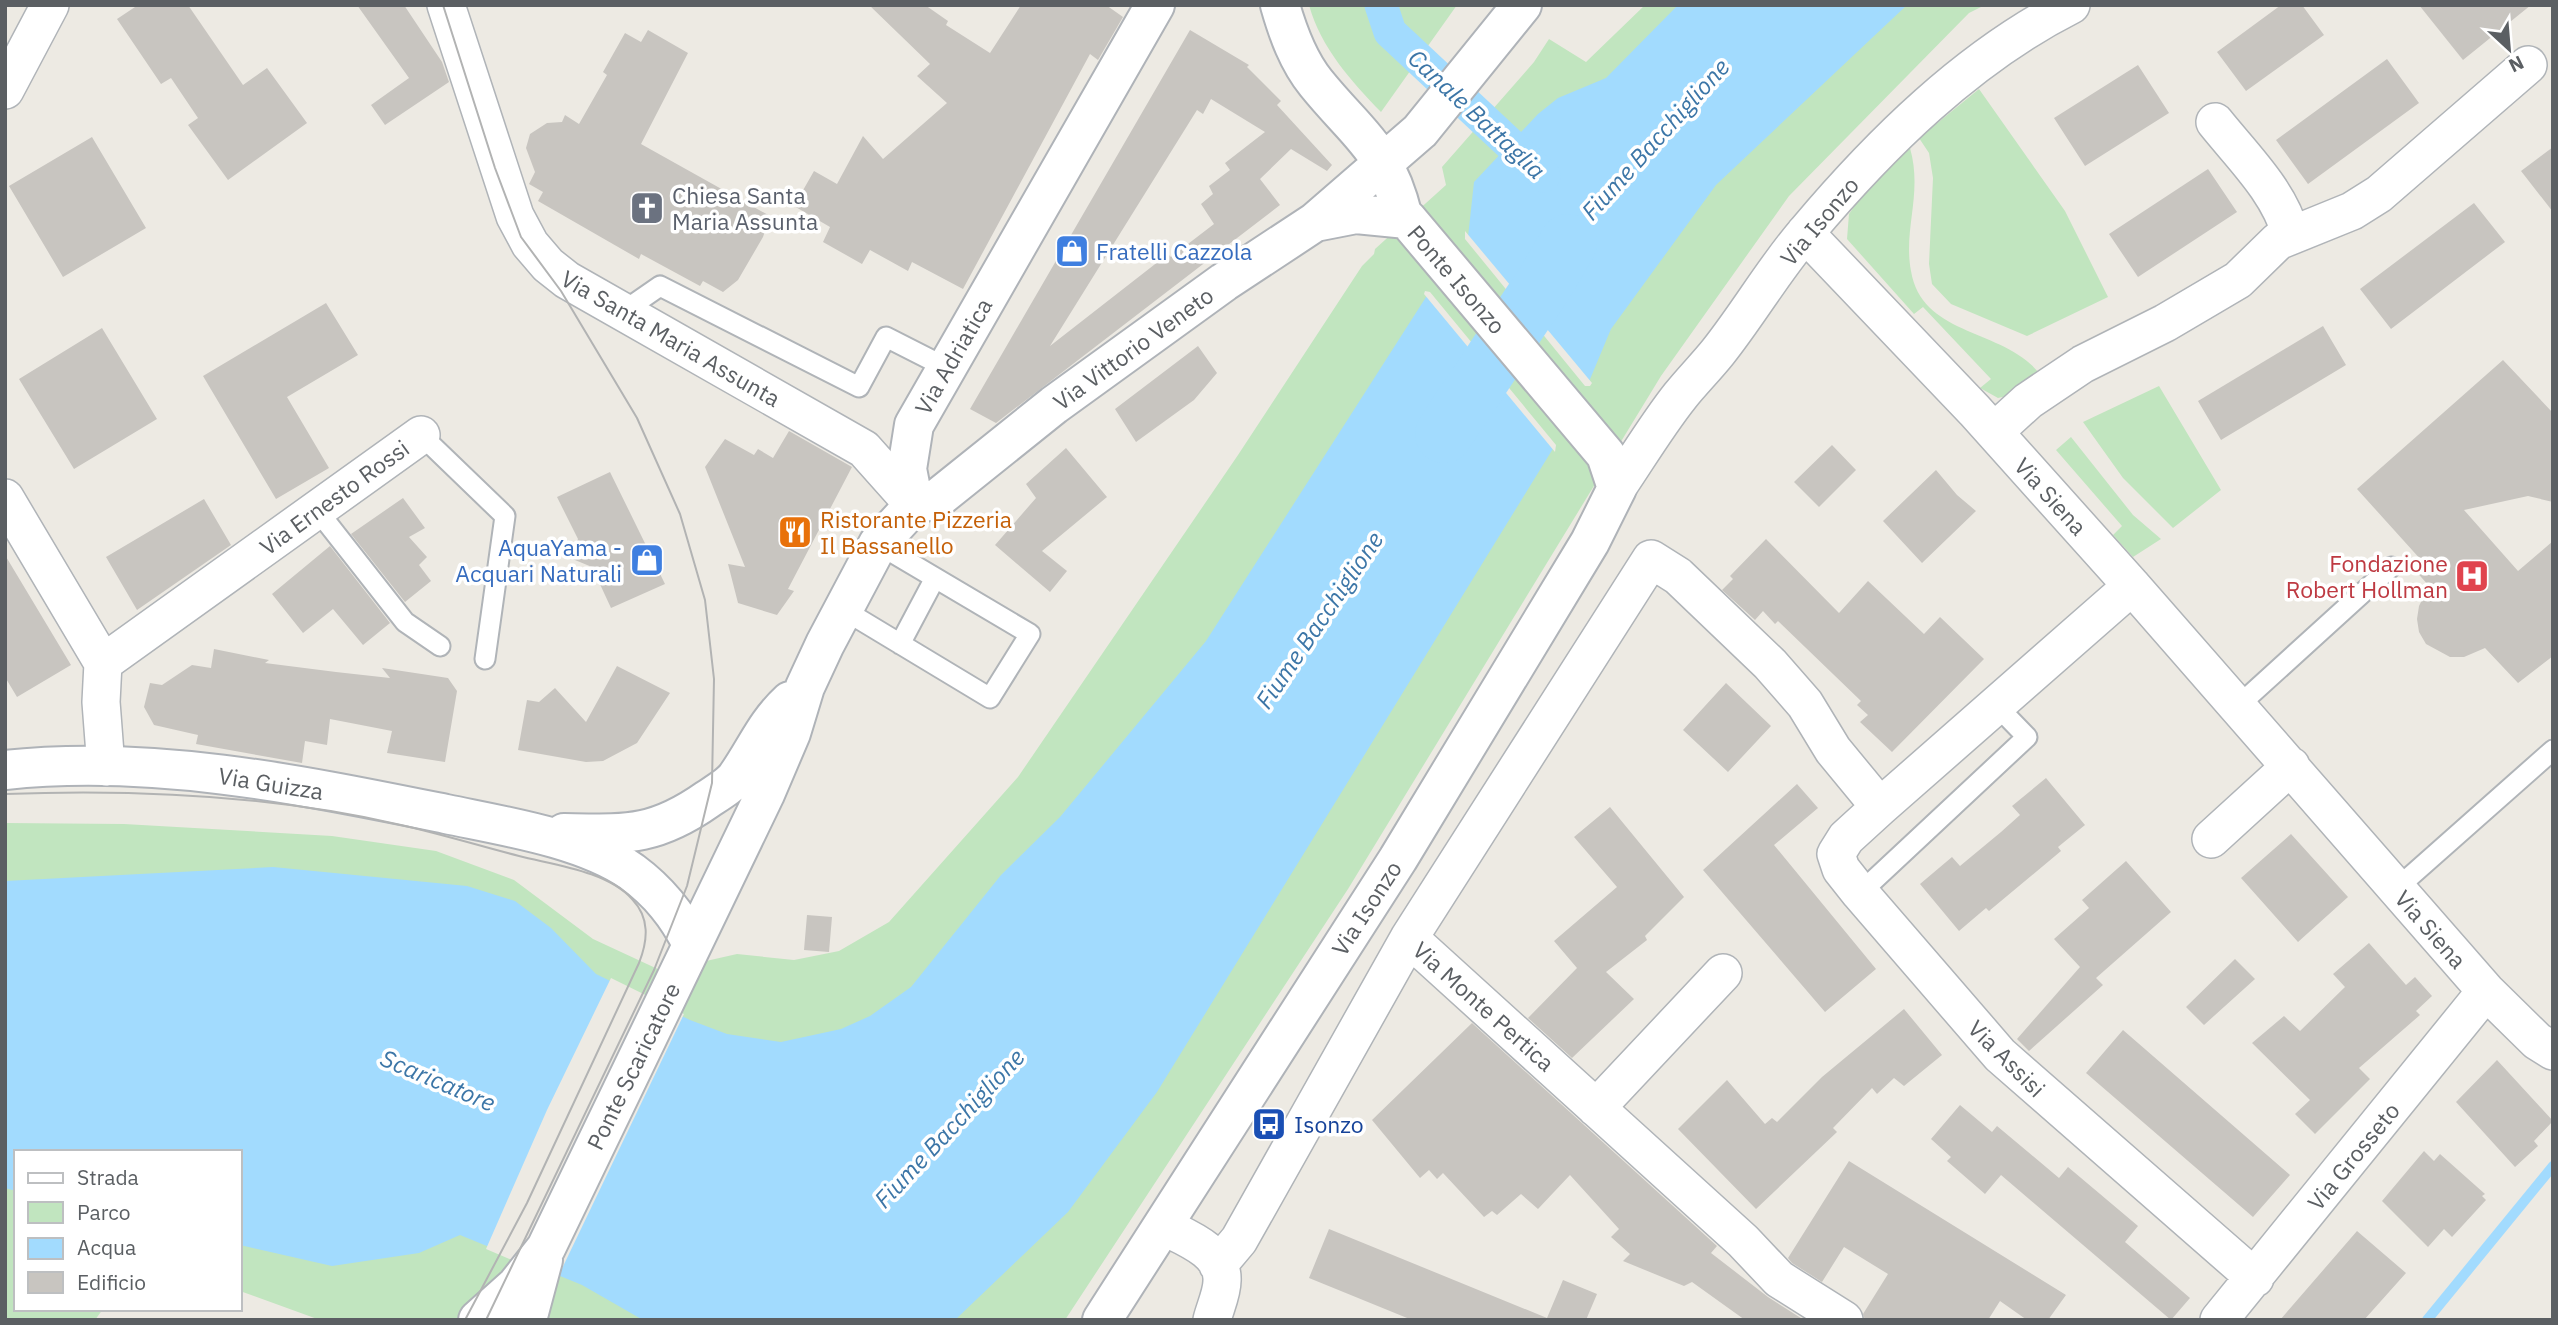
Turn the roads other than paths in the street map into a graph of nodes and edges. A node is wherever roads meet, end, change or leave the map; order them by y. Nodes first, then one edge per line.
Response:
1 (446, 5) edge
2 (1155, 5) edge
3 (1280, 5) edge
4 (2071, 5) edge
5 (42, 8) edge
6 (1512, 14) edge
7 (2528, 65) dead end
8 (5, 90) edge
9 (2215, 122) dead end
10 (1384, 163) junction
11 (1315, 222) junction
12 (1413, 227) junction
13 (1805, 233) junction
14 (2291, 235) junction
15 (621, 313) junction
16 (947, 368) junction
17 (1994, 432) junction
18 (421, 435) joint
19 (1608, 466) junction
20 (5, 498) edge
21 (914, 505) junction
22 (317, 510) junction
23 (878, 544) junction
24 (2392, 567) dead end
25 (936, 578) junction
26 (2132, 586) junction
27 (844, 610) junction
28 (900, 644) junction
29 (440, 646) dead end
30 (485, 659) dead end
31 (103, 663) junction
32 (804, 687) junction
33 (1995, 704) junction
34 (2238, 706) junction
35 (2553, 750) edge
36 (2291, 766) junction
37 (107, 767) junction
38 (5, 771) edge
39 (1880, 807) junction
40 (534, 832) junction
41 (2211, 839) dead end
42 (2396, 889) junction
43 (1860, 893) junction
44 (1409, 938) junction
45 (692, 944) junction
46 (1723, 972) dead end
47 (2486, 991) junction
48 (2553, 1051) edge
49 (1596, 1108) junction
50 (1163, 1226) junction
51 (1218, 1265) junction
52 (2255, 1278) junction
53 (525, 1300) edge
54 (478, 1320) edge
55 (1102, 1320) edge
56 (1212, 1320) edge
57 (1844, 1320) edge
58 (2219, 1320) edge

1 - 15 street, Via Santa Maria Assunta
2 - 16 main road, Via Adriatica
3 - 10 main road, Ponte Isonzo
4 - 13 street, Via Isonzo
5 - 8 street
6 - 10 main road, Via Vittorio Veneto
7 - 14 street
9 - 14 street
10 - 11 main road, Via Vittorio Veneto
10 - 12 main road, Ponte Isonzo
11 - 12 main road
11 - 21 main road, Via Vittorio Veneto
12 - 19 main road, Ponte Isonzo
13 - 17 street, Via Siena
13 - 19 street, Via Isonzo
14 - 17 street
15 - 16 lane
15 - 21 street, Via Santa Maria Assunta
16 - 21 main road, Via Adriatica
17 - 26 street, Via Siena
18 - 22 street, Via Ernesto Rossi
18 - 30 lane, Via Ernesto Rossi
19 - 50 main road, Via Isonzo
20 - 31 street
21 - 23 main road
22 - 29 lane
22 - 31 street, Via Ernesto Rossi
23 - 25 lane
23 - 27 main road
24 - 34 lane
25 - 28 lane
25 - 28 lane
26 - 33 street, Via Assisi
26 - 34 street, Via Siena
27 - 28 lane
27 - 32 main road
31 - 37 street
32 - 40 main road, Via Guizza
32 - 45 main road, Ponte Scaricatore
33 - 39 street, Via Assisi
33 - 43 lane
34 - 36 street, Via Siena
35 - 42 lane
36 - 41 street
36 - 42 street, Via Siena
37 - 38 main road, Via Guizza
37 - 40 main road, Via Guizza
39 - 43 street, Via Assisi
39 - 44 street
40 - 45 main road, Via Guizza
42 - 47 street, Via Siena
43 - 52 street, Via Assisi
44 - 49 street, Via Monte Pertica
44 - 51 street, Via Monte Pertica
45 - 53 main road, Ponte Scaricatore
46 - 49 street
47 - 48 street, Via Siena
47 - 52 street, Via Grosseto
49 - 57 street, Via Monte Pertica
50 - 51 street
50 - 55 main road, Via Isonzo
51 - 56 street
52 - 58 street, Via Grosseto
53 - 54 main road

